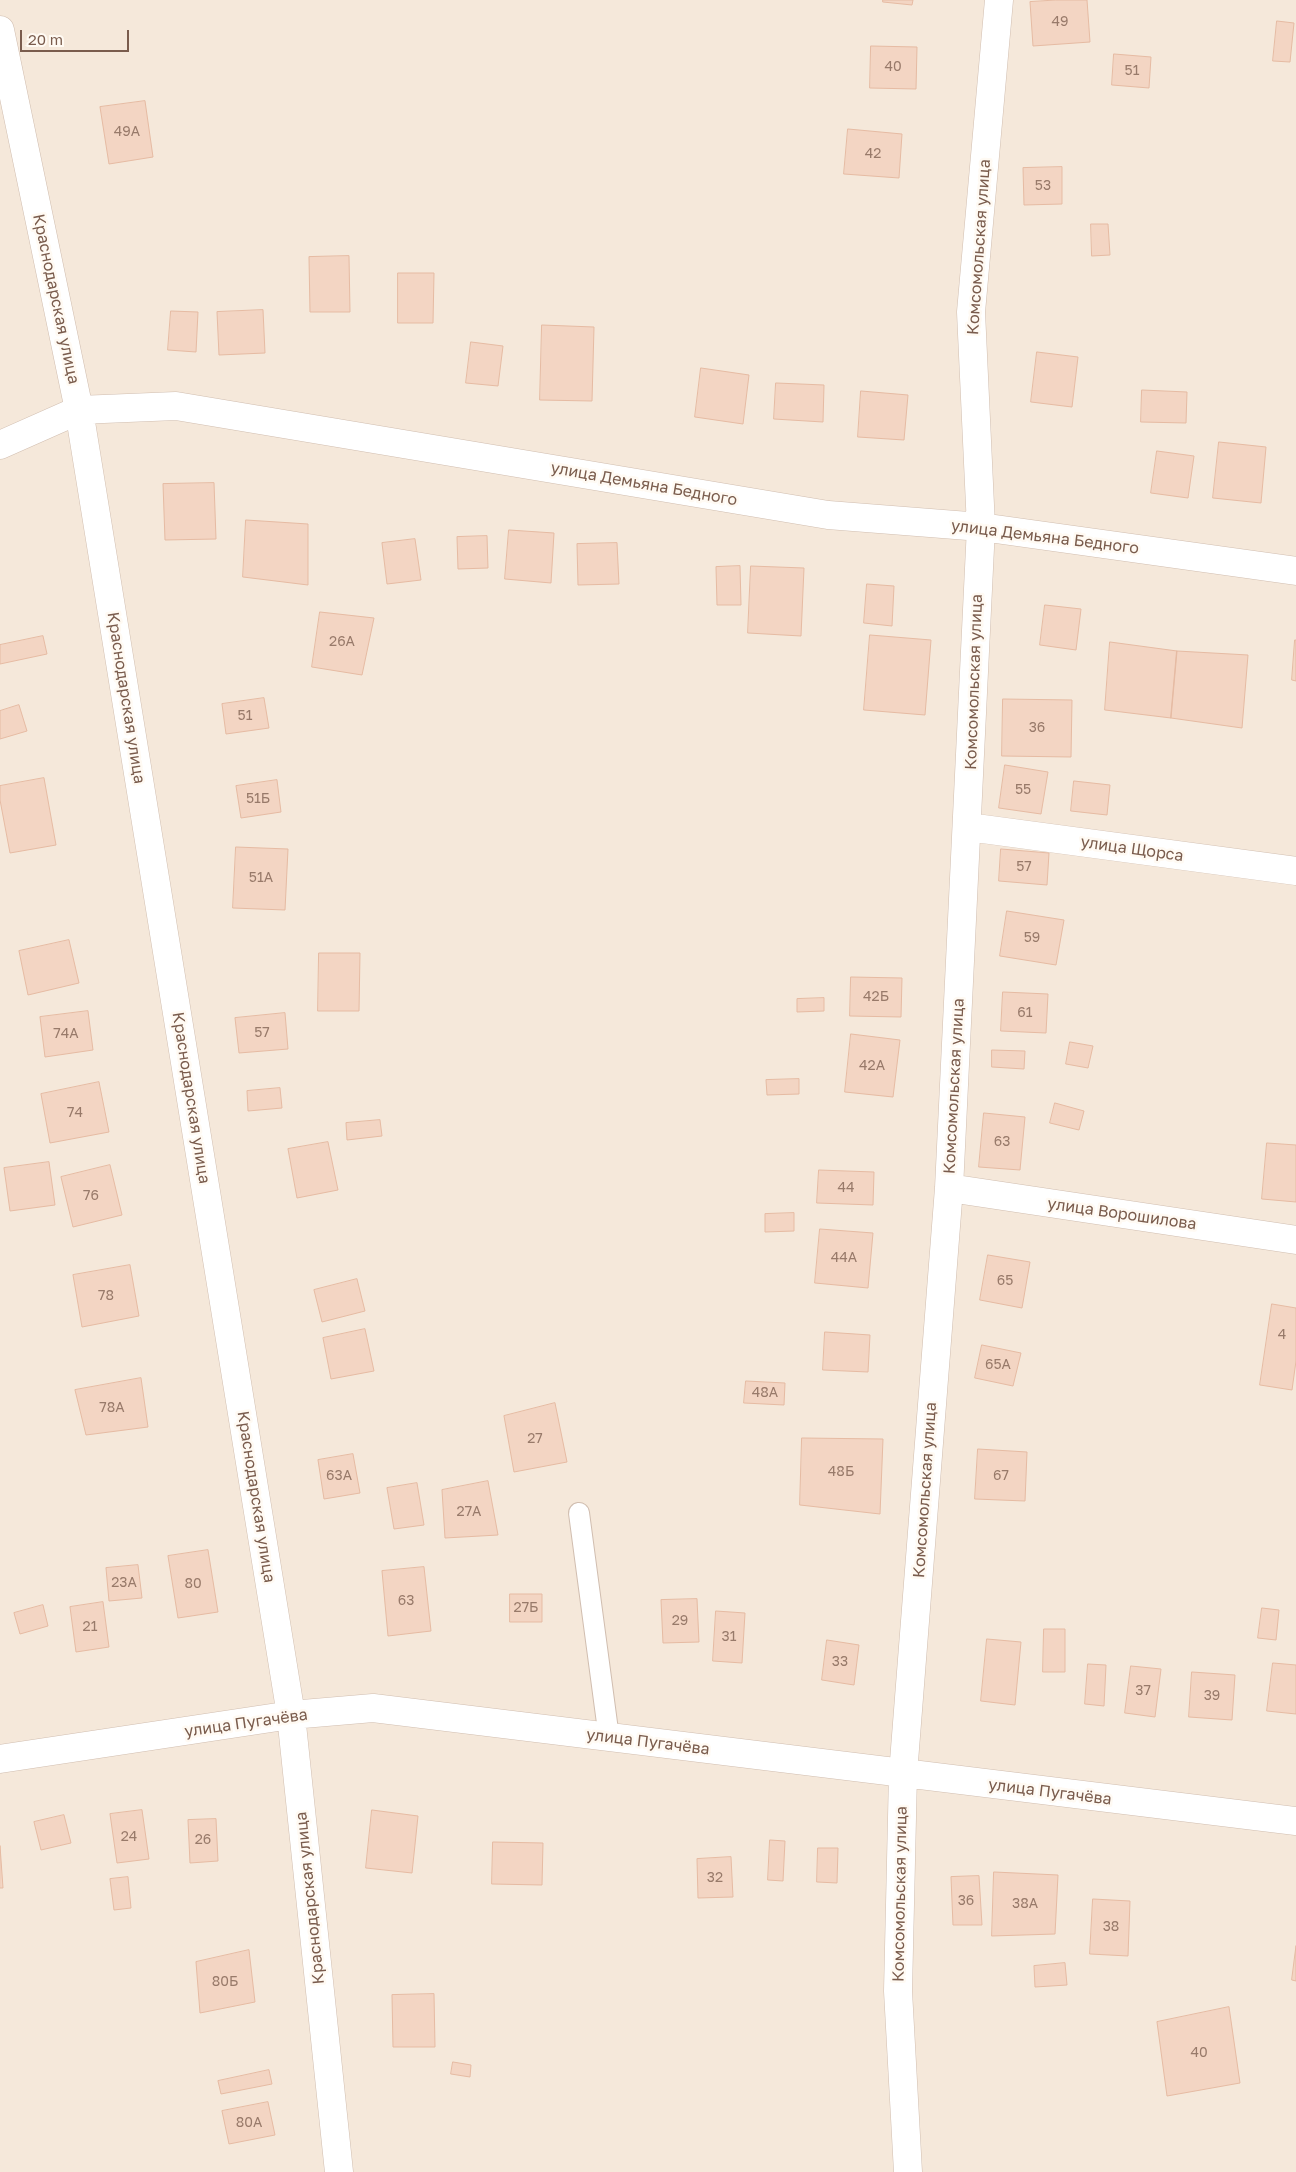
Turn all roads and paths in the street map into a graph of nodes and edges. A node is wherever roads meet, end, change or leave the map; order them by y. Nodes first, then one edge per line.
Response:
1 (998, 0) edge
2 (0, 30) edge
3 (79, 410) junction
4 (0, 445) edge
5 (981, 527) junction
6 (1296, 571) edge
7 (968, 827) junction
8 (1296, 871) edge
9 (948, 1188) junction
10 (1296, 1240) edge
11 (580, 1513) dead end
12 (291, 1715) junction
13 (609, 1738) junction
14 (0, 1759) edge
15 (903, 1774) junction
16 (1296, 1822) edge
17 (339, 2172) edge
18 (908, 2172) edge

1 - 5 street, Комсомольская улица
2 - 3 street, Краснодарская улица
3 - 4 street, улица Демьяна Бедного
3 - 5 street, улица Демьяна Бедного
3 - 12 street, Краснодарская улица
5 - 6 street, улица Демьяна Бедного
5 - 7 street, Комсомольская улица
7 - 8 street, улица Щорса
7 - 9 street, Комсомольская улица
9 - 10 street, улица Ворошилова
9 - 15 street, Комсомольская улица
11 - 13 lane
12 - 13 street, улица Пугачёва
12 - 14 street, улица Пугачёва
12 - 17 street, Краснодарская улица
13 - 15 street, улица Пугачёва
15 - 16 street, улица Пугачёва
15 - 18 street, Комсомольская улица

